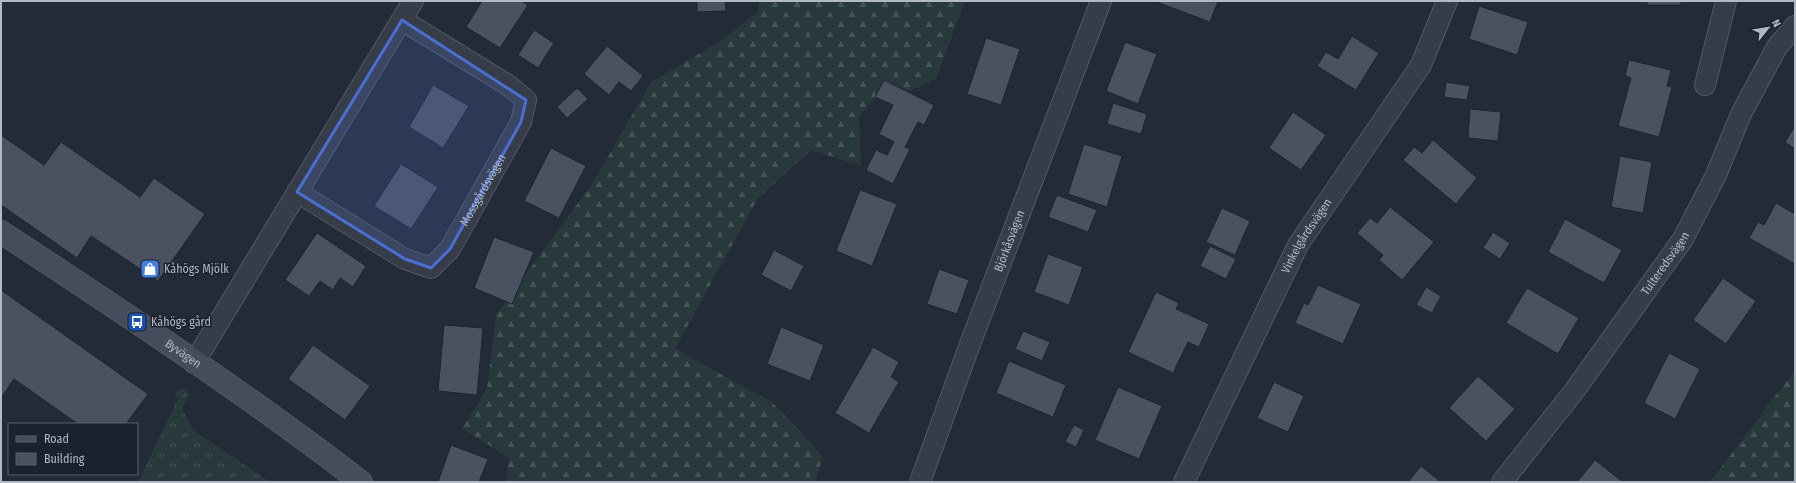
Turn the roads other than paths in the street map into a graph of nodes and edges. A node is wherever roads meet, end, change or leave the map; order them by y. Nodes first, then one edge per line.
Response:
1 (413, 1) edge
2 (1100, 1) edge
3 (1447, 1) edge
4 (1726, 1) edge
5 (402, 20) junction
6 (1795, 26) edge
7 (1705, 85) dead end
8 (297, 192) junction
9 (1, 232) edge
10 (194, 362) junction
11 (361, 482) edge
12 (920, 482) edge
13 (1184, 482) edge
14 (1502, 482) edge

1 - 5 street
2 - 12 street, Björkåsvägen
3 - 13 street, Vinkelgårdsvägen
4 - 7 street
5 - 8 street
5 - 8 street, Mossgårdsvägen
6 - 14 street, Tulteredsvägen
8 - 10 street
9 - 10 street, Byvägen
10 - 11 street, Byvägen

